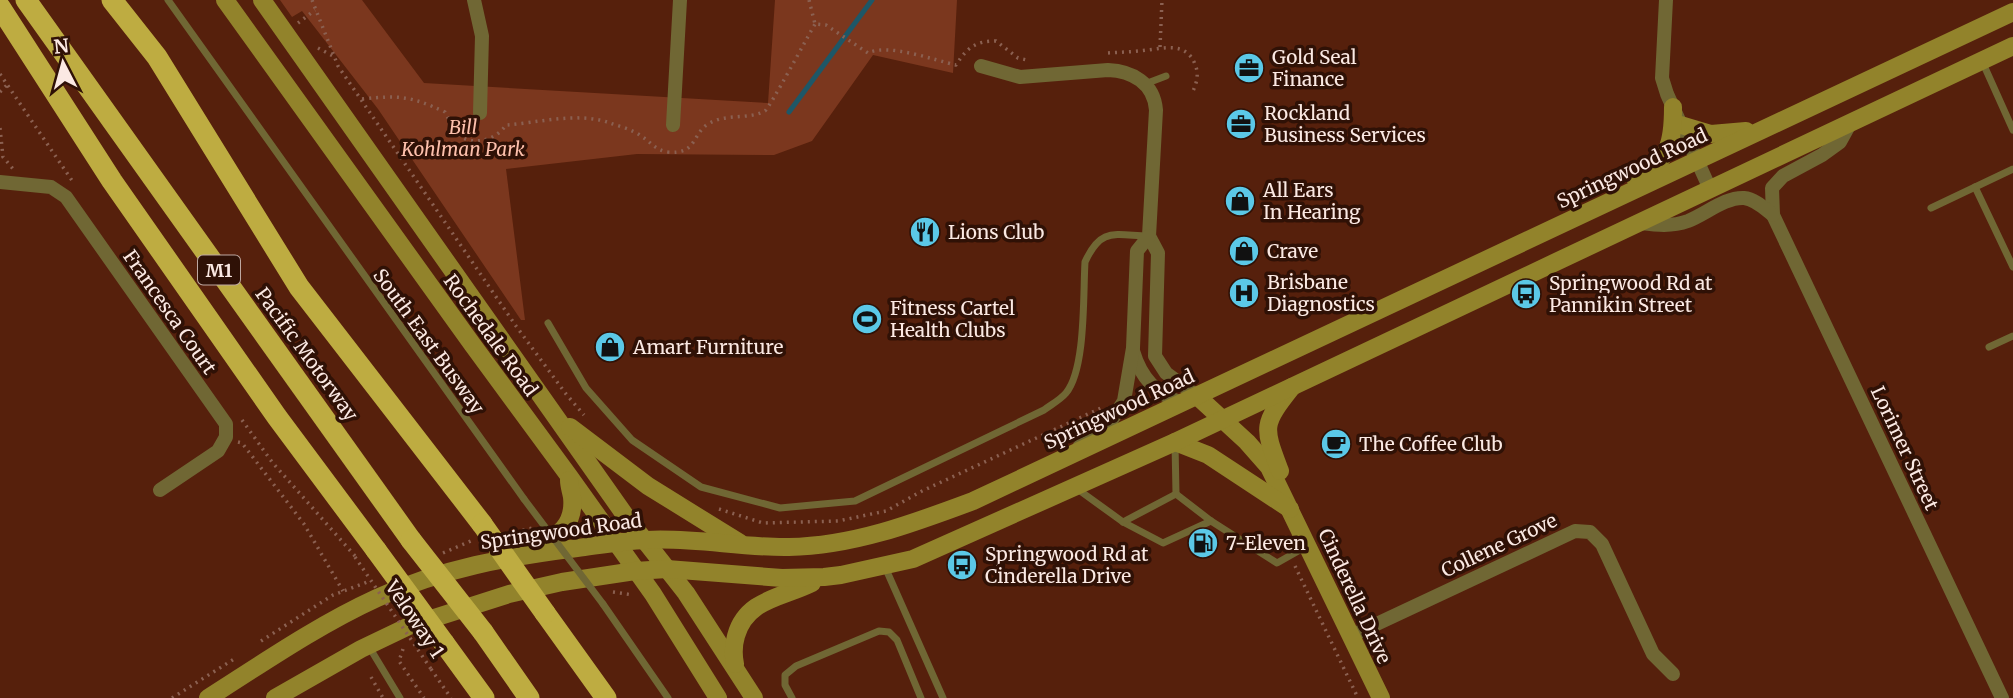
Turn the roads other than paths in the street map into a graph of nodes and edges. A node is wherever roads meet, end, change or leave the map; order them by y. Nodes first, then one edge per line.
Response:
1 (26, 0) edge
2 (111, 0) edge
3 (168, 0) edge
4 (225, 0) edge
5 (262, 0) edge
6 (474, 0) edge
7 (680, 0) edge
8 (1666, 0) edge
9 (0, 7) edge
10 (2013, 12) edge
11 (2013, 46) edge
12 (1981, 60) junction
13 (981, 66) dead end
14 (1166, 75) dead end
15 (1145, 84) junction
16 (1673, 107) junction
17 (480, 113) dead end
18 (1851, 122) junction
19 (673, 125) dead end
20 (1681, 125) junction
21 (1767, 128) junction
22 (2013, 131) edge
23 (1698, 160) junction
24 (2013, 169) edge
25 (0, 182) edge
26 (1975, 187) junction
27 (1710, 189) junction
28 (1610, 202) junction
29 (1931, 208) dead end
30 (1773, 215) junction
31 (1639, 223) junction
32 (1149, 236) junction
33 (2013, 267) edge
34 (548, 323) dead end
35 (2013, 336) edge
36 (1989, 347) dead end
37 (1133, 348) junction
38 (1294, 385) junction
39 (1190, 400) junction
40 (556, 416) junction
41 (1221, 419) junction
42 (1175, 442) junction
43 (1064, 458) junction
44 (569, 476) junction
45 (1076, 488) junction
46 (160, 490) dead end
47 (1176, 494) junction
48 (1293, 511) junction
49 (1211, 521) junction
50 (1123, 522) junction
51 (644, 540) junction
52 (615, 543) junction
53 (743, 545) junction
54 (1308, 545) junction
55 (498, 559) junction
56 (884, 566) junction
57 (667, 569) junction
58 (635, 571) junction
59 (824, 577) junction
60 (1351, 636) junction
61 (368, 645) junction
62 (737, 670) junction
63 (1673, 674) dead end
64 (208, 698) edge
65 (275, 698) edge
66 (400, 698) edge
67 (484, 698) edge
68 (529, 698) edge
69 (606, 698) edge
70 (668, 698) edge
71 (718, 698) edge
72 (754, 698) edge
73 (792, 698) edge
74 (921, 698) edge
75 (943, 698) edge
76 (1381, 698) edge
77 (2002, 698) edge

1 - 68 highway, Pacific Motorway / M1, bridge
2 - 69 highway, Pacific Motorway, bridge
3 - 70 lane, South East Busway, bridge
4 - 44 main road, Rochedale Road
5 - 40 main road, Rochedale Road
6 - 17 street
7 - 19 street
8 - 16 street
9 - 67 highway, bridge
10 - 21 main road, Springwood Road
11 - 12 main road
12 - 18 main road
12 - 22 lane
13 - 15 street
14 - 15 lane
15 - 32 street
16 - 20 street
16 - 28 main road
18 - 27 main road
18 - 30 street
20 - 21 main road
20 - 23 street
21 - 23 main road, Springwood Road
23 - 27 street
23 - 28 main road, Springwood Road
24 - 26 lane
25 - 46 street, Francesca Court
26 - 29 lane
26 - 33 lane
27 - 31 main road
28 - 39 main road, Springwood Road
30 - 31 street
30 - 77 street, Lorimer Street
31 - 38 main road
32 - 34 lane
32 - 37 street
32 - 39 street
35 - 36 lane
37 - 39 street
37 - 43 street
38 - 41 main road
38 - 48 main road
39 - 41 main road
39 - 43 main road, Springwood Road
40 - 51 main road, Rochedale Road
40 - 53 main road
41 - 42 main road
41 - 48 main road
42 - 45 main road
42 - 47 lane
42 - 48 main road
43 - 53 main road, Springwood Road
44 - 52 main road, Rochedale Road
44 - 55 main road
45 - 50 lane
45 - 56 main road
47 - 49 lane
47 - 50 lane
48 - 54 main road, Cinderella Drive
49 - 50 lane
49 - 54 lane
51 - 52 main road, Springwood Road
51 - 53 main road, Springwood Road
51 - 57 main road, Rochedale Road
52 - 55 main road, Springwood Road
52 - 58 main road, Rochedale Road
54 - 60 main road, Cinderella Drive
55 - 64 main road, Springwood Road
56 - 59 main road
56 - 75 lane
57 - 58 main road
57 - 59 main road
57 - 62 main road, Rochedale Road
58 - 61 main road
58 - 71 main road, Rochedale Road
59 - 62 main road
60 - 63 street, Collene Grove
60 - 76 main road, Cinderella Drive
61 - 65 main road
61 - 66 lane
62 - 72 main road, Rochedale Road
73 - 74 lane

